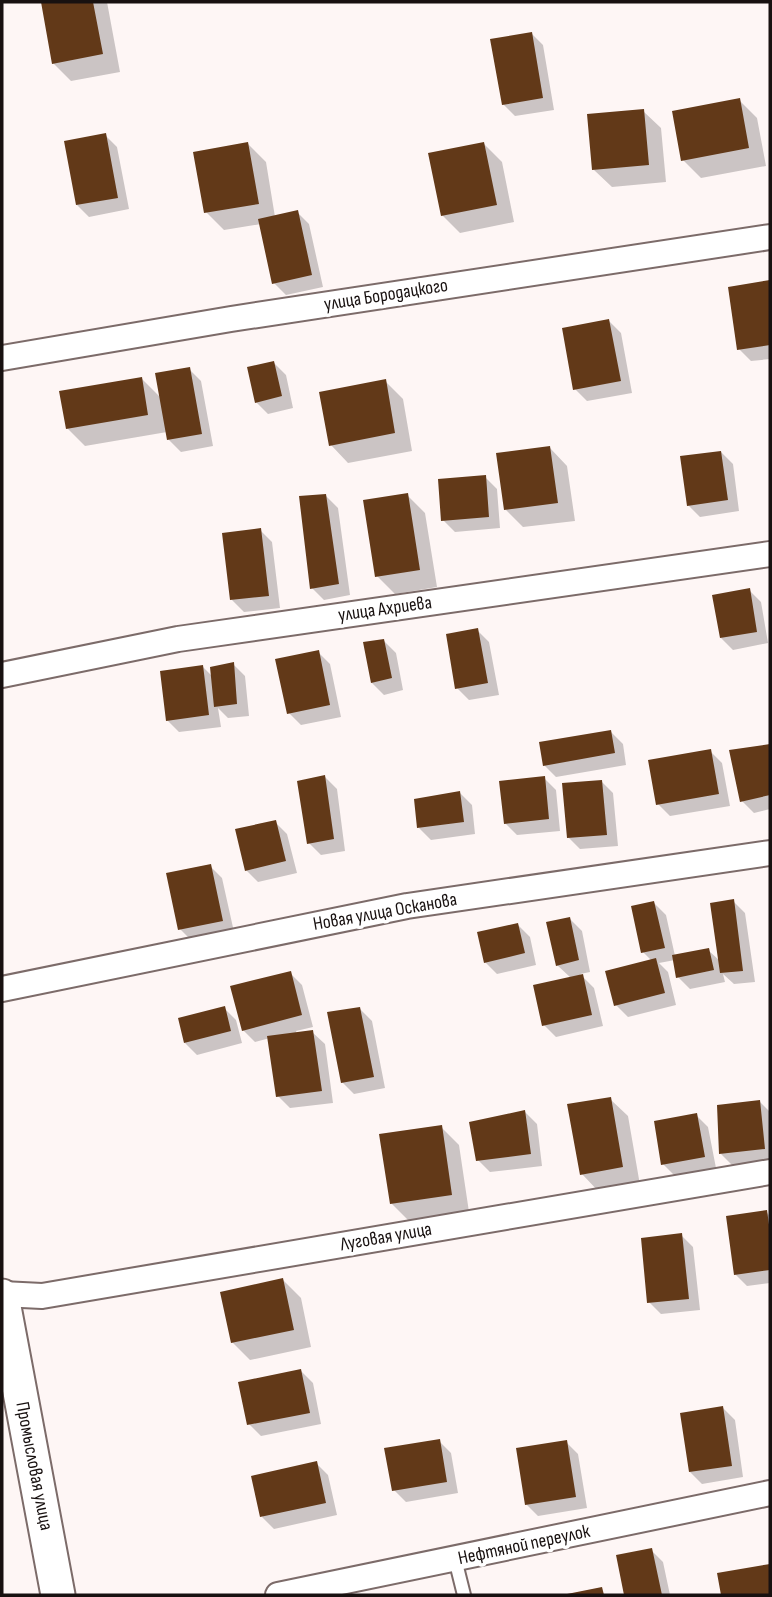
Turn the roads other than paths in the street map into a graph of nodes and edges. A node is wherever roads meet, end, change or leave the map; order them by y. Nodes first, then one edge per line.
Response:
1 (770, 237) edge
2 (2, 358) edge
3 (770, 554) edge
4 (2, 675) edge
5 (770, 853) edge
6 (2, 989) edge
7 (770, 1172) edge
8 (2, 1295) edge
9 (770, 1493) edge
10 (455, 1559) junction
11 (58, 1595) edge
12 (278, 1595) edge
13 (464, 1595) edge

1 - 2 street, улица Бородацкого
3 - 4 street, улица Ахриева
5 - 6 street, Новая улица Осканова
7 - 8 street, Луговая улица
8 - 11 street, Промысловая улица
9 - 10 street, Нефтяной переулок
10 - 12 street, Нефтяной переулок
10 - 13 lane

